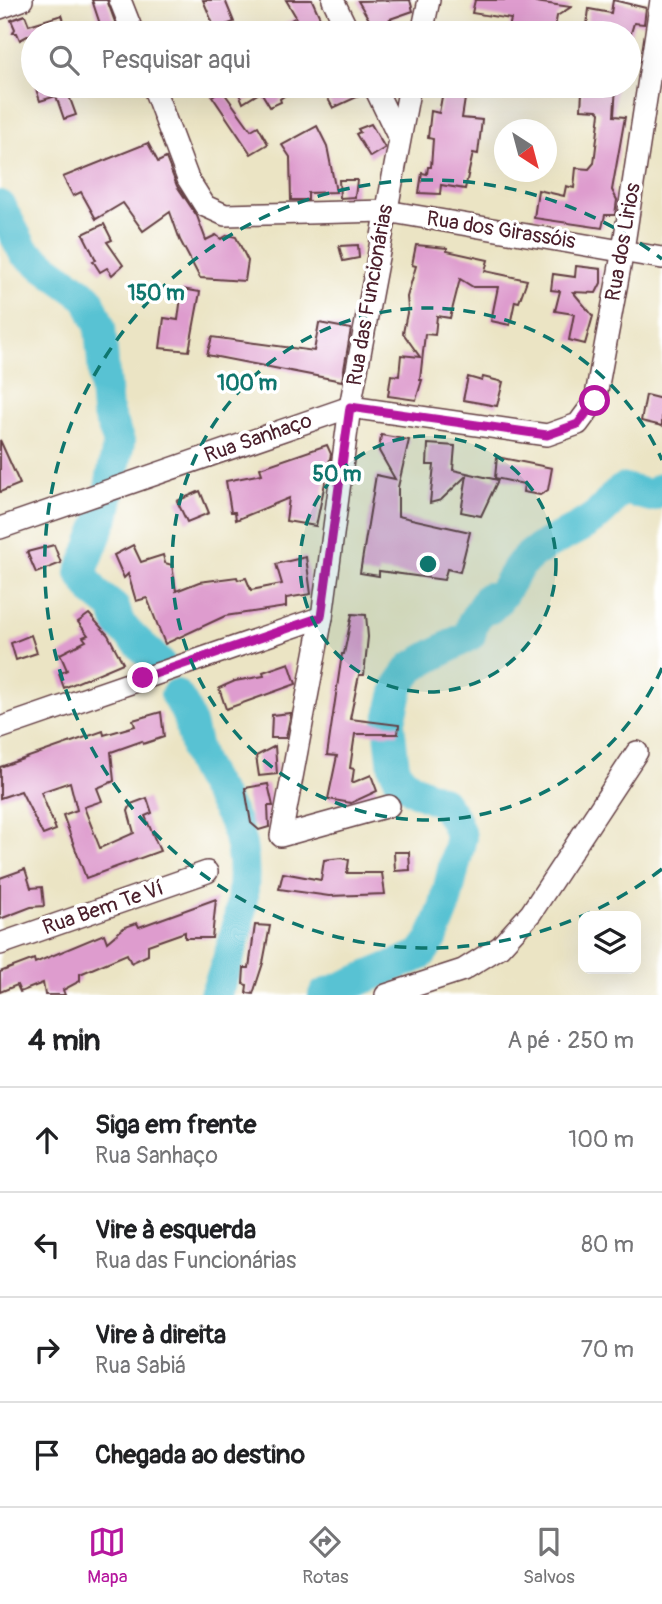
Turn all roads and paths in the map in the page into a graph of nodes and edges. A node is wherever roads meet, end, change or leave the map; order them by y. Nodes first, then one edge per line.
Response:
1 (22, 0) edge
2 (120, 0) edge
3 (333, 0) edge
4 (429, 0) edge
5 (661, 0) edge
6 (0, 8) edge
7 (128, 21) edge
8 (343, 21) edge
9 (425, 21) edge
10 (157, 98) edge
11 (380, 98) edge
12 (407, 98) edge
13 (398, 136) junction
14 (386, 211) junction
15 (623, 250) junction
16 (662, 258) edge
17 (595, 401) joint
18 (350, 407) junction
19 (0, 528) edge
20 (321, 617) junction
21 (0, 728) edge
22 (637, 752) dead end
23 (389, 806) dead end
24 (207, 873) dead end
25 (0, 944) edge
26 (386, 995) edge

1 - 6 street
2 - 7 street
3 - 8 street
4 - 9 street
5 - 15 street, Rua dos Lirios
10 - 14 street, Rua dos Girassóis
11 - 13 street
12 - 13 street, Rua das Funcionárias
13 - 14 street, Rua das Funcionárias
14 - 15 street, Rua dos Girassóis
14 - 18 street, Rua das Funcionárias
15 - 16 street, Rua dos Girassóis
15 - 17 street, Rua dos Lirios
17 - 18 street, Rua Sanhaço
18 - 19 street, Rua Sanhaço
18 - 20 street, Rua das Funcionárias
20 - 21 street
20 - 23 street, Rua das Funcionárias
22 - 26 street
24 - 25 street, Rua Bem Te Ví

